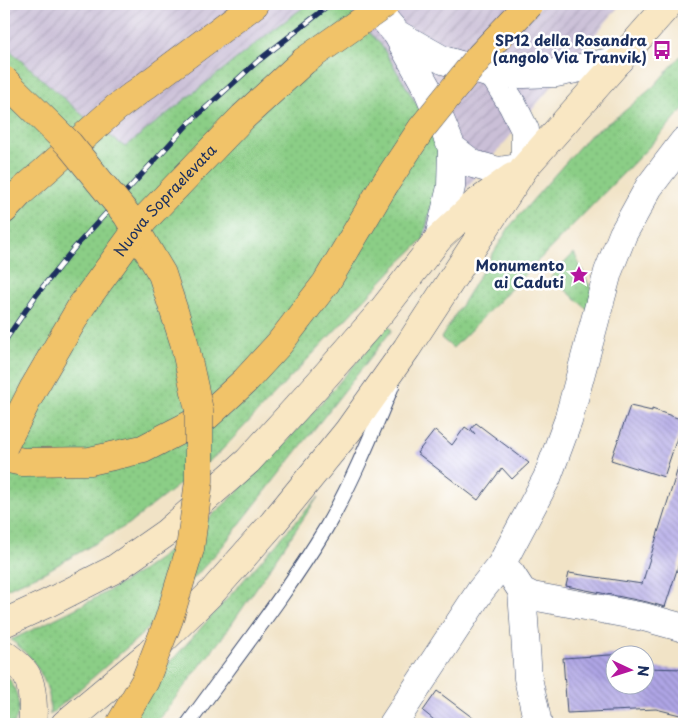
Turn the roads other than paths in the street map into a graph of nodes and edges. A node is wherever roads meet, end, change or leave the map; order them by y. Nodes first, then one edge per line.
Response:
1 (255, 4) edge
2 (371, 4) edge
3 (385, 4) edge
4 (529, 4) edge
5 (669, 4) edge
6 (397, 34) junction
7 (620, 60) junction
8 (494, 76) junction
9 (4, 80) edge
10 (684, 141) edge
11 (452, 148) junction
12 (525, 167) junction
13 (4, 210) edge
14 (439, 238) junction
15 (407, 348) junction
16 (4, 446) edge
17 (4, 458) edge
18 (501, 565) junction
19 (522, 591) junction
20 (4, 623) edge
21 (684, 628) edge
22 (4, 654) edge
23 (32, 724) edge
24 (65, 724) edge
25 (120, 724) edge
26 (188, 724) edge
27 (393, 724) edge
28 (538, 724) edge

1 - 13 highway
2 - 6 street
3 - 16 highway, Nuova Sopraelevata, bridge
4 - 17 highway, bridge
5 - 7 main road
6 - 8 street
6 - 11 street
7 - 8 street
7 - 12 main road
8 - 12 street
9 - 25 highway, bridge
10 - 18 street
11 - 12 street
11 - 14 street
12 - 14 main road
12 - 15 main road
14 - 20 main road
15 - 24 main road
15 - 26 lane
18 - 19 street
18 - 27 street
19 - 21 street
19 - 28 street
22 - 23 main road

